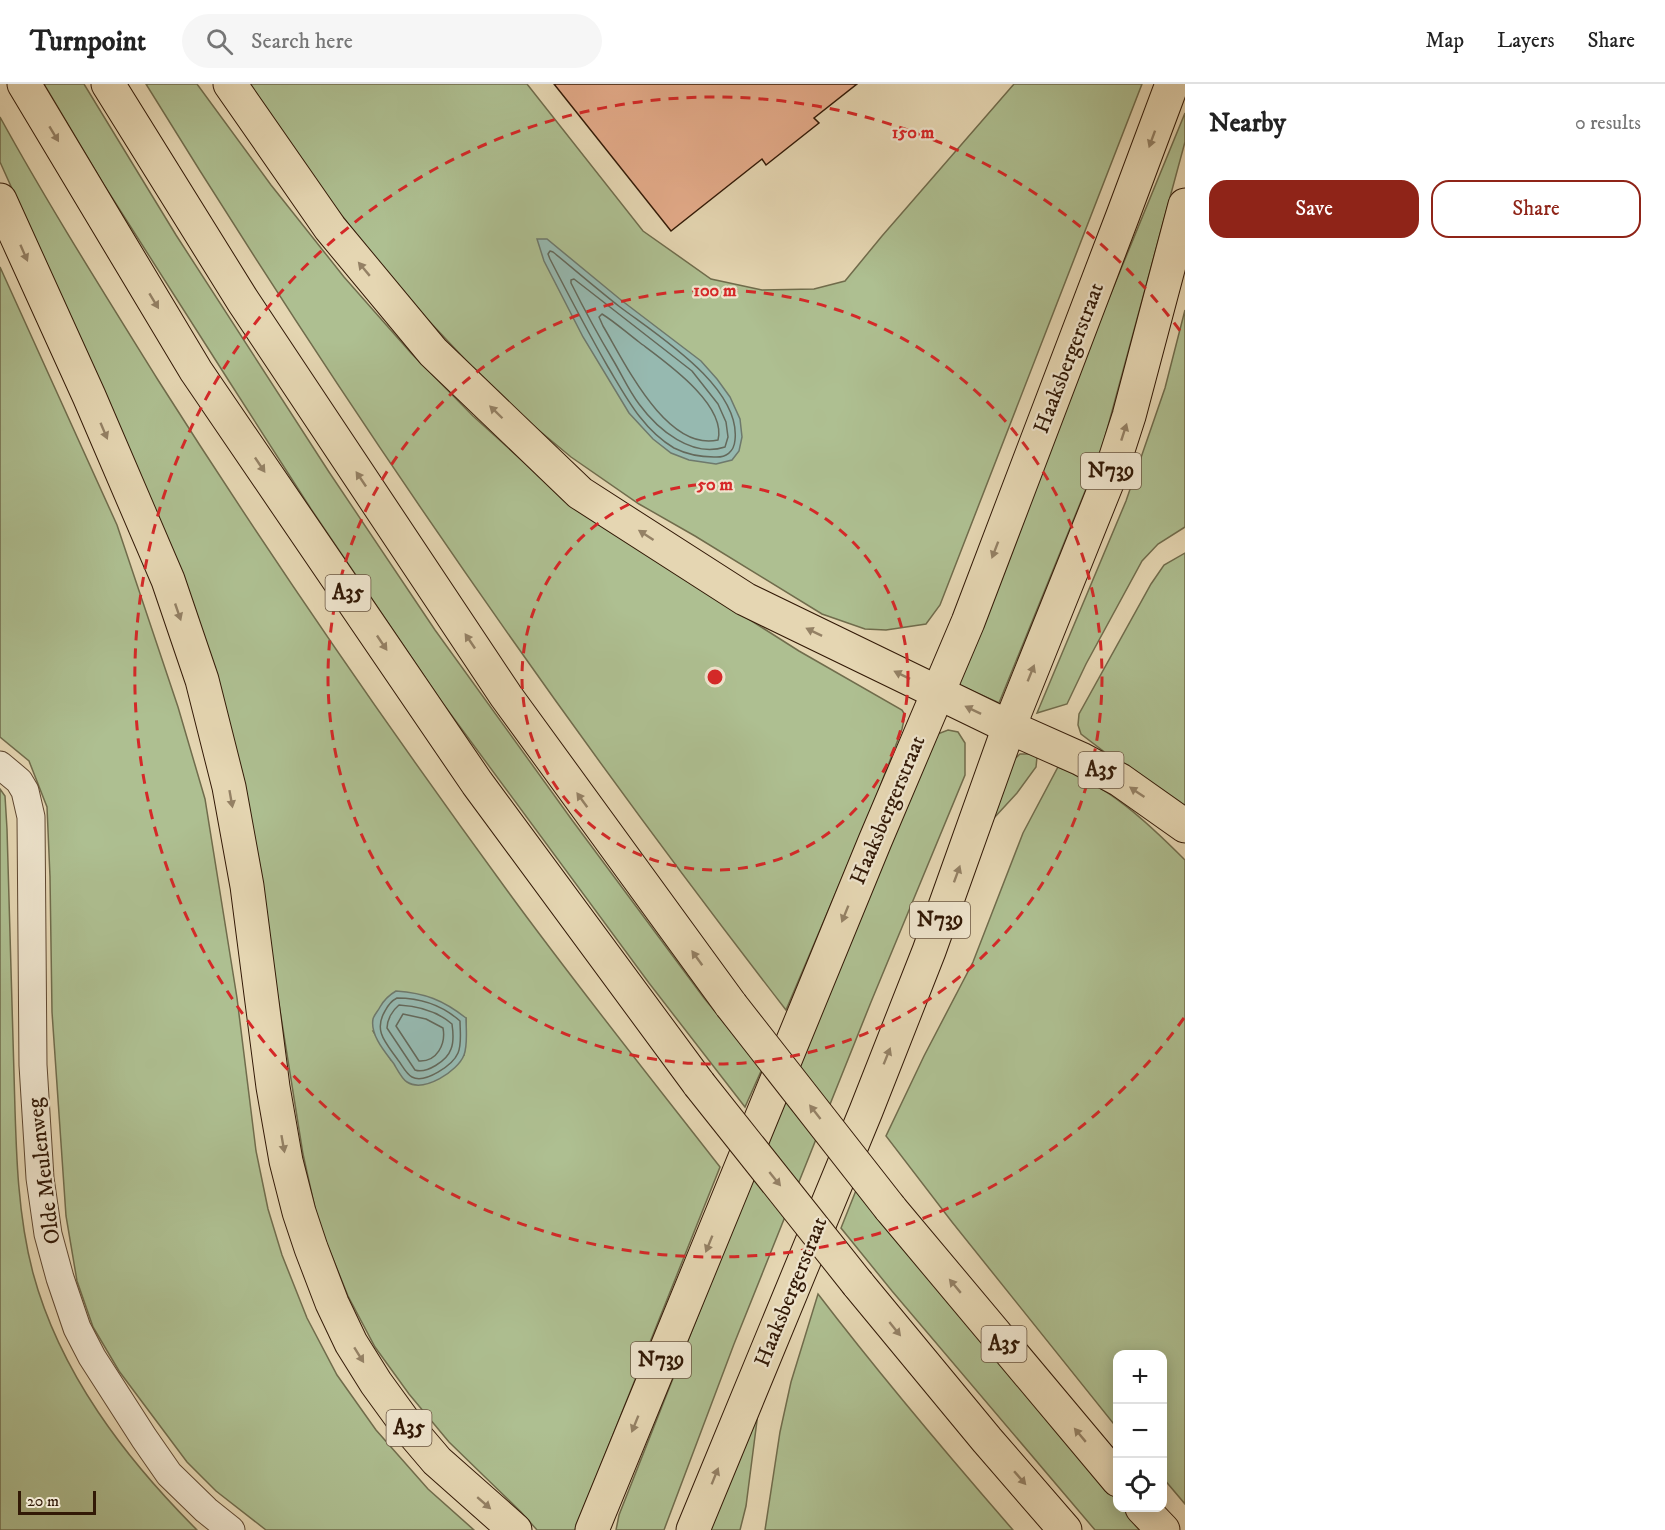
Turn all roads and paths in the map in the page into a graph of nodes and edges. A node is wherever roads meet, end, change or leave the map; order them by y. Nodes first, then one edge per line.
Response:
1 (24, 84) edge
2 (108, 84) edge
3 (230, 84) edge
4 (1172, 84) edge
5 (0, 200) edge
6 (1185, 205) edge
7 (938, 692) junction
8 (1009, 727) junction
9 (0, 765) edge
10 (1185, 826) edge
11 (1113, 1474) edge
12 (1146, 1512) edge
13 (231, 1530) edge
14 (515, 1530) edge
15 (592, 1530) edge
16 (693, 1530) edge
17 (1065, 1530) edge
18 (1163, 1530) edge

1 -> 17 main road, A35, bridge
11 -> 2 main road, A35, bridge
7 -> 3 main road, A35
4 -> 7 main road, Haaksbergerstraat / N739
5 -> 14 main road, A35
8 -> 6 main road, Haaksbergerstraat / N739
8 -> 7 main road, A35
7 -> 15 main road, Haaksbergerstraat / N739
10 -> 8 main road, A35
16 -> 8 main road, Haaksbergerstraat / N739
9 - 13 street, Olde Meulenweg
12 - 18 main road

